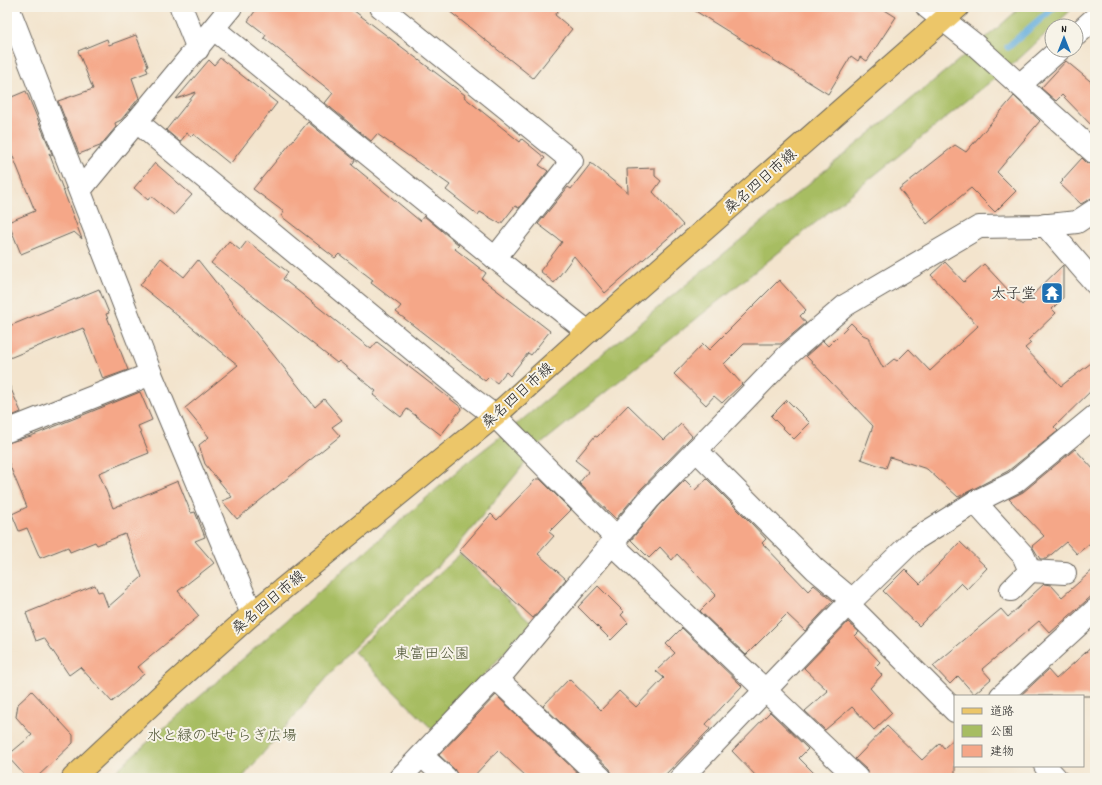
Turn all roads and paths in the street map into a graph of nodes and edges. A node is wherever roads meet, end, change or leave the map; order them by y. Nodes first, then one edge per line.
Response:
1 (8, 7) edge
2 (181, 7) edge
3 (231, 7) edge
4 (381, 7) edge
5 (943, 11) edge
6 (1095, 18) edge
7 (214, 28) junction
8 (1084, 28) edge
9 (198, 49) junction
10 (1048, 58) edge
11 (1016, 80) junction
12 (137, 122) junction
13 (1095, 153) edge
14 (80, 190) junction
15 (1095, 210) edge
16 (1045, 225) junction
17 (495, 258) junction
18 (1095, 283) edge
19 (588, 332) junction
20 (151, 374) junction
21 (495, 416) junction
22 (1095, 416) edge
23 (7, 431) edge
24 (696, 450) junction
25 (975, 502) junction
26 (614, 542) junction
27 (1030, 571) junction
28 (1065, 573) dead end
29 (1011, 590) dead end
30 (850, 602) junction
31 (252, 614) junction
32 (1092, 619) edge
33 (497, 679) junction
34 (764, 690) junction
35 (1002, 695) edge
36 (954, 710) edge
37 (422, 756) junction
38 (1045, 767) edge
39 (73, 778) edge
40 (400, 778) edge
41 (446, 778) edge
42 (601, 778) edge
43 (680, 778) edge
44 (857, 778) edge
45 (1056, 778) edge

1 - 14 street
2 - 9 street
3 - 7 street
4 - 17 street
5 - 11 street
5 - 19 main road, 桑名四日市線
6 - 8 street
7 - 9 street
7 - 17 street
9 - 12 street
10 - 11 street
11 - 13 street
12 - 14 street
12 - 21 street
14 - 20 street
15 - 16 street
16 - 18 street
16 - 24 street
17 - 19 street
19 - 21 main road, 桑名四日市線
20 - 23 street
20 - 31 street
21 - 26 street
21 - 31 main road, 桑名四日市線
22 - 25 street
24 - 26 street
24 - 30 street
25 - 27 street
25 - 30 street
26 - 33 street
26 - 34 street
27 - 28 street
27 - 29 street
30 - 34 street
30 - 36 street
31 - 39 main road, 桑名四日市線
32 - 35 street
33 - 37 street
33 - 42 street
34 - 43 street
34 - 44 street
37 - 40 street
37 - 41 street
38 - 45 street

